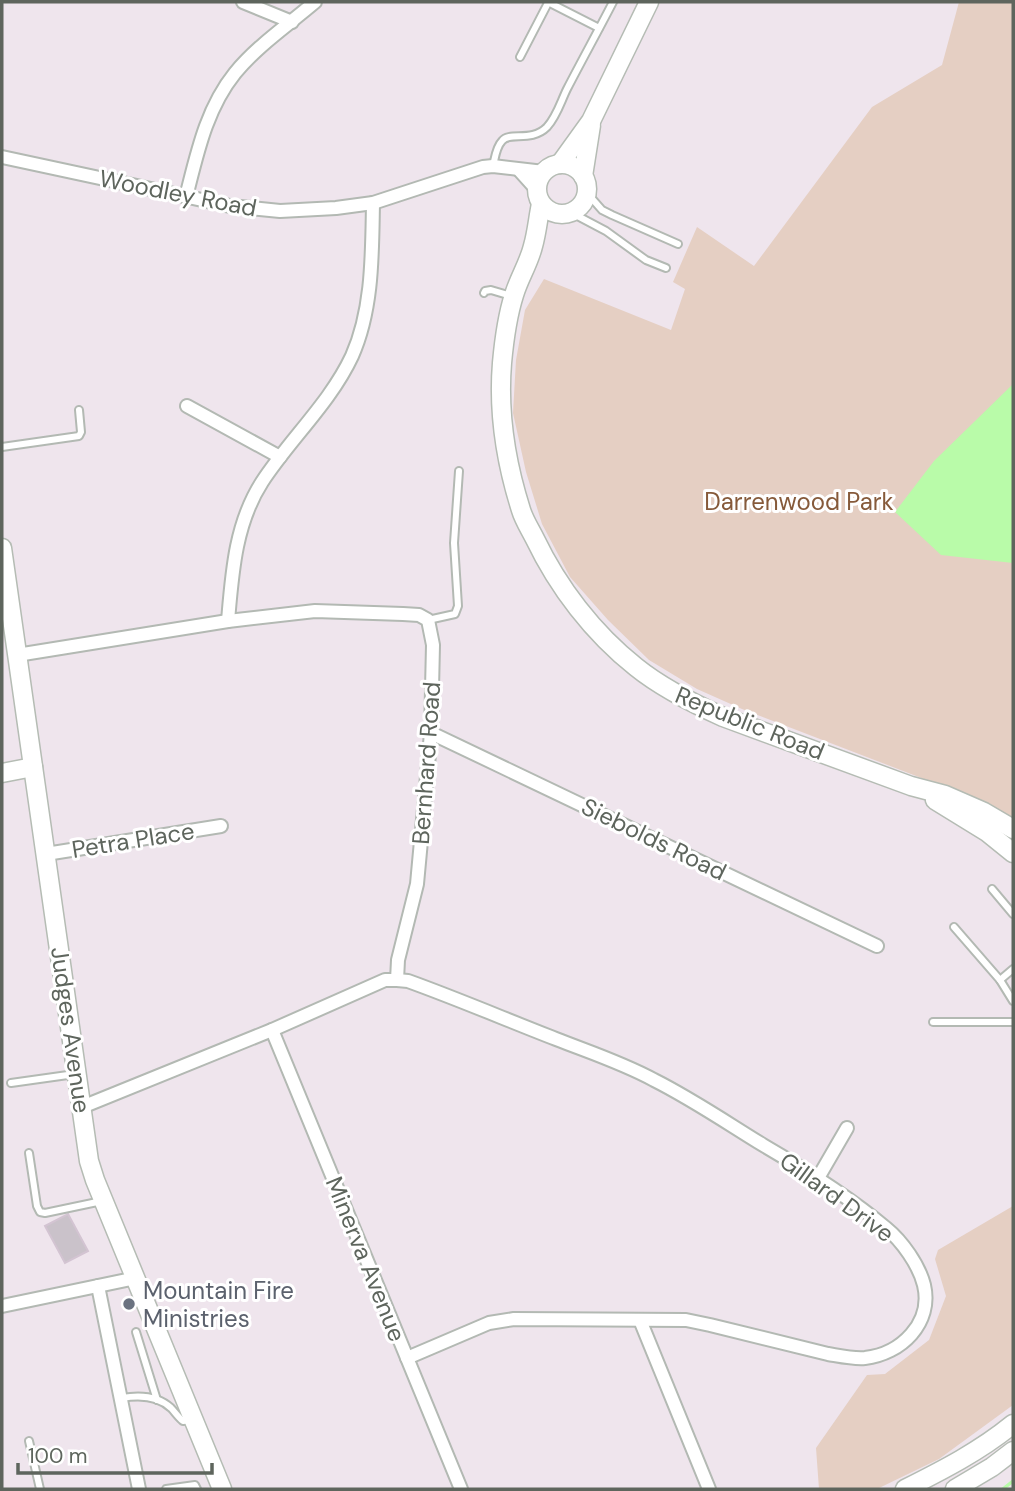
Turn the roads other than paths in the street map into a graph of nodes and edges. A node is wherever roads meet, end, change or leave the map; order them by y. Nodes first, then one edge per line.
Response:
1 (243, 2) edge
2 (315, 2) edge
3 (548, 2) edge
4 (613, 2) edge
5 (649, 2) edge
6 (292, 22) junction
7 (599, 29) junction
8 (520, 57) dead end
9 (591, 121) junction
10 (2, 157) edge
11 (493, 166) junction
12 (552, 168) junction
13 (519, 170) junction
14 (585, 184) junction
15 (186, 197) junction
16 (539, 197) junction
17 (373, 203) junction
18 (567, 213) junction
19 (678, 244) dead end
20 (533, 248) junction
21 (666, 268) dead end
22 (484, 293) dead end
23 (513, 296) junction
24 (187, 406) dead end
25 (79, 410) dead end
26 (2, 447) edge
27 (280, 457) junction
28 (459, 471) dead end
29 (2, 548) edge
30 (2, 554) edge
31 (428, 620) junction
32 (228, 621) junction
33 (17, 655) junction
34 (431, 733) junction
35 (33, 767) junction
36 (2, 773) edge
37 (911, 786) junction
38 (221, 826) dead end
39 (1013, 829) edge
40 (1013, 853) edge
41 (46, 854) junction
42 (992, 889) dead end
43 (1013, 914) edge
44 (954, 927) dead end
45 (877, 946) dead end
46 (1013, 969) edge
47 (397, 980) junction
48 (1000, 980) junction
49 (1013, 1000) edge
50 (933, 1022) dead end
51 (1013, 1022) edge
52 (272, 1030) junction
53 (77, 1074) junction
54 (11, 1083) dead end
55 (82, 1107) junction
56 (847, 1128) dead end
57 (29, 1153) dead end
58 (818, 1178) junction
59 (104, 1200) junction
60 (136, 1278) junction
61 (98, 1286) junction
62 (2, 1306) edge
63 (640, 1320) junction
64 (136, 1332) dead end
65 (407, 1358) junction
66 (121, 1398) junction
67 (157, 1400) junction
68 (194, 1420) junction
69 (1013, 1424) edge
70 (29, 1441) dead end
71 (1013, 1451) edge
72 (40, 1489) edge
73 (139, 1489) edge
74 (166, 1489) edge
75 (197, 1489) edge
76 (222, 1489) edge
77 (461, 1489) edge
78 (709, 1489) edge
79 (905, 1489) edge
80 (955, 1489) edge

1 - 6 street
2 - 6 street
3 - 7 lane
3 - 8 lane
4 - 7 lane
5 - 9 main road
6 - 15 street
7 - 11 lane
9 - 12 main road
9 - 14 main road
10 - 15 street, Woodley Road
11 - 13 street, Woodley Road
11 - 17 street, Woodley Road
12 - 13 street, Woodley Road
12 - 14 main road
12 - 16 main road
13 - 16 street
14 - 18 main road
14 - 19 lane
15 - 17 street, Woodley Road
16 - 18 main road
16 - 20 main road, Republic Road
17 - 27 street
18 - 20 main road, Republic Road
18 - 21 lane
20 - 23 main road, Republic Road
22 - 23 lane
23 - 37 main road, Republic Road
24 - 27 street
25 - 26 lane
27 - 32 street
28 - 31 lane
29 - 30 main road, Judges Avenue
30 - 33 main road, Judges Avenue
31 - 32 street
31 - 34 street, Bernhard Road
32 - 33 street
33 - 35 main road, Judges Avenue
34 - 45 street, Siebolds Road
34 - 47 street, Bernhard Road
35 - 36 main road
35 - 41 main road, Judges Avenue
37 - 39 main road, Republic Road
37 - 40 main road, Republic Road
38 - 41 street, Petra Place
41 - 53 main road, Judges Avenue
42 - 43 lane
44 - 48 lane
46 - 48 lane
47 - 52 street
47 - 58 street, Gillard Drive
48 - 49 lane
50 - 51 lane
52 - 55 street
52 - 65 street, Minerva Avenue
53 - 54 lane
53 - 55 main road, Judges Avenue
55 - 59 main road, Judges Avenue
56 - 58 street
57 - 59 lane
58 - 63 street, Gillard Drive
59 - 60 main road, Judges Avenue
60 - 61 street
60 - 68 main road, Judges Avenue
61 - 62 street
61 - 66 street
63 - 65 street, Gillard Drive
63 - 78 street
64 - 67 lane
65 - 77 street, Minerva Avenue
66 - 67 lane
66 - 73 street
67 - 68 lane
68 - 76 main road, Judges Avenue
69 - 79 main road
70 - 72 lane
71 - 80 main road
74 - 75 lane

